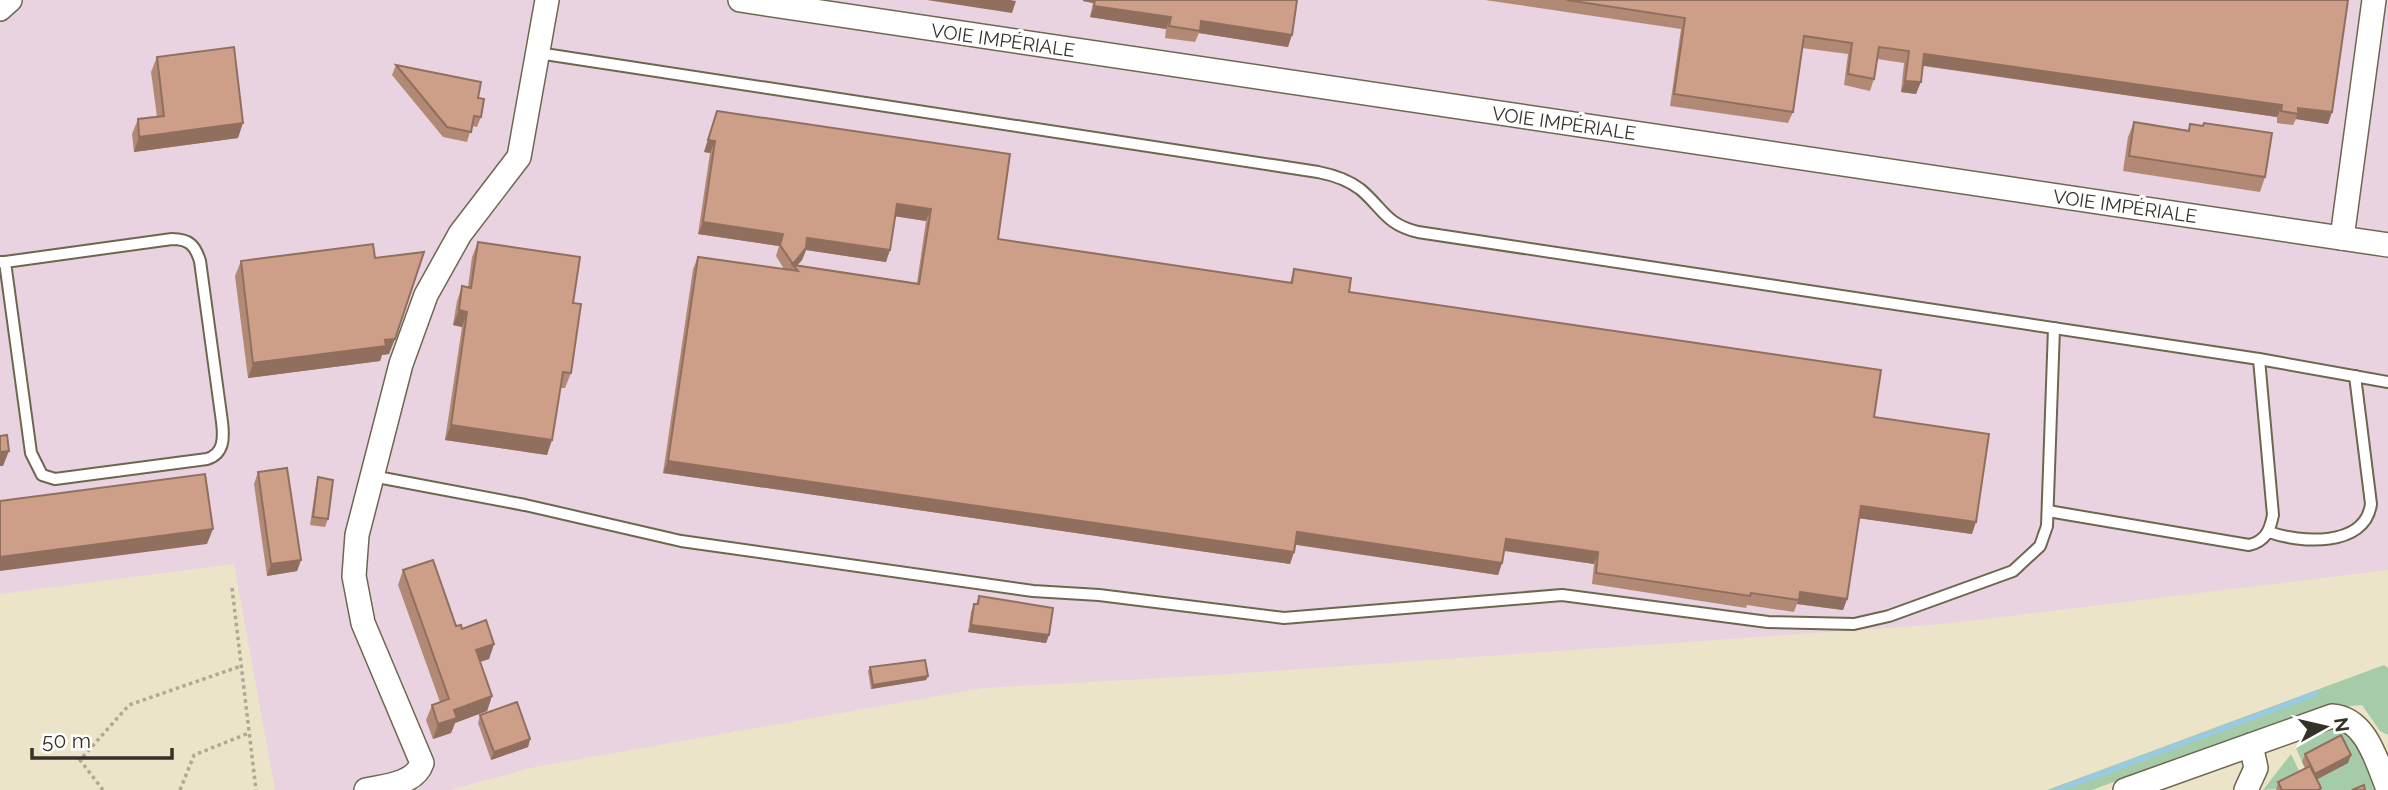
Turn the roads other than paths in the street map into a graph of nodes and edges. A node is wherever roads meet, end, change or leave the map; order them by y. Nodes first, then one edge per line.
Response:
1 (10, 0) edge
2 (547, 0) edge
3 (740, 0) edge
4 (2374, 0) edge
5 (0, 9) edge
6 (538, 53) junction
7 (2342, 238) junction
8 (2388, 245) edge
9 (3, 262) edge
10 (2054, 328) junction
11 (2259, 359) junction
12 (2355, 376) junction
13 (2388, 382) edge
14 (372, 476) junction
15 (2048, 511) junction
16 (2269, 532) junction
17 (2251, 745) junction
18 (2388, 789) edge
19 (366, 790) edge
20 (2125, 790) edge
21 (2246, 790) edge

1 - 5 street
2 - 6 street
3 - 7 street, VOIE IMPÉRIALE
4 - 7 street
6 - 10 lane
6 - 14 street
7 - 8 street, VOIE IMPÉRIALE
9 - 9 lane
10 - 11 lane
10 - 15 lane
11 - 12 lane
11 - 16 lane
12 - 13 lane
12 - 16 lane
14 - 15 lane
14 - 19 street
15 - 16 lane
17 - 18 street
17 - 20 street
17 - 21 street

